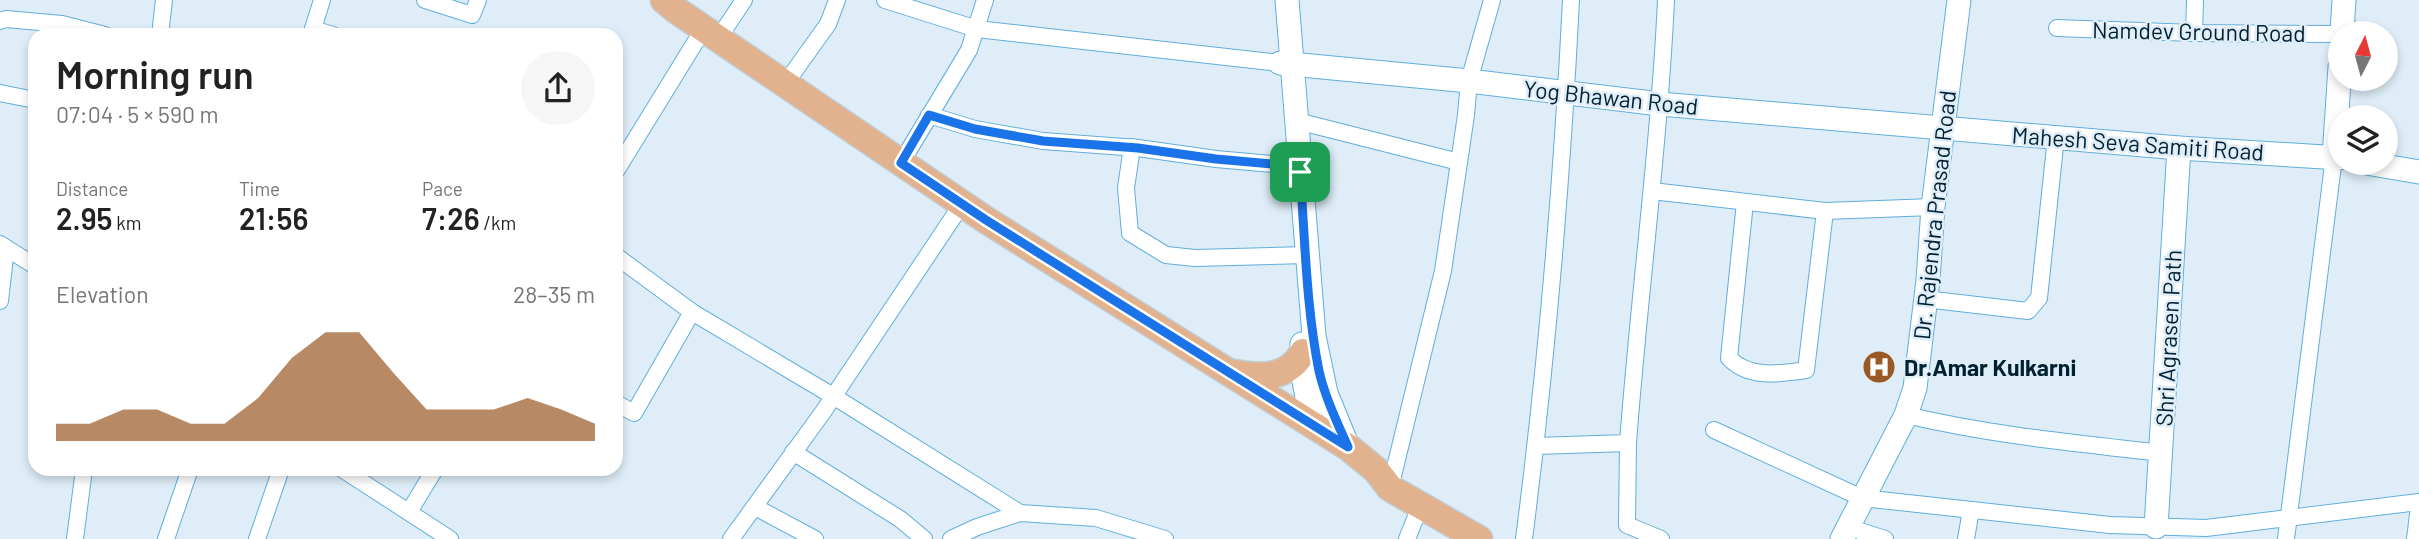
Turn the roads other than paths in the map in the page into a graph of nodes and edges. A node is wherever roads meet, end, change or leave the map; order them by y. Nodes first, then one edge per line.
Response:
1 (164, 0) edge
2 (322, 0) edge
3 (425, 0) edge
4 (478, 0) edge
5 (664, 0) edge
6 (744, 0) edge
7 (836, 0) edge
8 (885, 0) edge
9 (985, 0) edge
10 (1276, 0) edge
11 (1287, 0) edge
12 (1492, 0) edge
13 (1571, 0) edge
14 (1666, 0) edge
15 (1959, 0) edge
16 (2195, 0) edge
17 (2344, 0) edge
18 (0, 21) edge
19 (2342, 21) edge
20 (78, 28) edge
21 (161, 28) edge
22 (313, 28) edge
23 (2057, 28) dead end
24 (977, 29) junction
25 (2194, 33) junction
26 (2328, 33) edge
27 (711, 34) junction
28 (1286, 63) junction
29 (1469, 81) junction
30 (785, 84) junction
31 (1566, 92) junction
32 (0, 93) edge
33 (28, 99) edge
34 (1660, 104) junction
35 (929, 115) junction
36 (1297, 121) junction
37 (1942, 128) junction
38 (2056, 137) junction
39 (1132, 147) junction
40 (2179, 148) junction
41 (2328, 157) edge
42 (623, 161) edge
43 (1460, 162) junction
44 (901, 163) junction
45 (2398, 168) edge
46 (1294, 170) junction
47 (2419, 172) edge
48 (2335, 175) edge
49 (1651, 191) junction
50 (1745, 202) junction
51 (962, 204) junction
52 (1933, 207) junction
53 (1825, 211) junction
54 (3, 246) edge
55 (1300, 255) junction
56 (623, 261) edge
57 (28, 262) edge
58 (1925, 299) junction
59 (0, 301) edge
60 (692, 312) junction
61 (1303, 352) junction
62 (1229, 372) junction
63 (833, 396) junction
64 (623, 407) edge
65 (1906, 415) junction
66 (1312, 424) junction
67 (1714, 430) dead end
68 (1628, 443) junction
69 (1536, 446) junction
70 (1348, 447) junction
71 (793, 452) junction
72 (2161, 453) junction
73 (82, 476) edge
74 (188, 476) edge
75 (279, 476) edge
76 (353, 476) edge
77 (431, 476) edge
78 (1390, 488) junction
79 (1862, 498) junction
80 (1420, 504) junction
81 (2419, 504) edge
82 (755, 508) junction
83 (1971, 510) junction
84 (409, 512) junction
85 (1020, 513) junction
86 (2290, 519) junction
87 (2155, 527) junction
88 (1845, 533) edge
89 (1143, 535) edge
90 (75, 539) edge
91 (166, 539) edge
92 (257, 539) edge
93 (450, 539) edge
94 (731, 539) edge
95 (815, 539) edge
96 (923, 539) edge
97 (951, 539) edge
98 (1165, 539) edge
99 (1406, 539) edge
100 (1479, 539) edge
101 (1524, 539) edge
102 (1661, 539) edge
103 (1885, 539) edge
104 (1966, 539) edge
105 (2286, 539) edge
106 (2415, 539) edge

1 - 21 street
2 - 22 street
3 - 4 street
5 - 27 main road
6 - 27 street
7 - 30 street
8 - 24 street
9 - 24 street
10 - 28 street
11 - 28 street
12 - 29 street
13 - 31 street
14 - 34 street
15 - 37 street, Dr. Rajendra Prasad Road
16 - 25 street
17 - 19 street
18 - 20 street
23 - 25 street, Namdev Ground Road
24 - 28 street
24 - 35 street
25 - 26 street, Namdev Ground Road
27 - 30 main road
27 - 42 street
28 - 29 street, Yog Bhawan Road
28 - 36 street
28 - 46 street
29 - 31 street, Yog Bhawan Road
29 - 43 street
30 - 44 main road
31 - 34 street, Yog Bhawan Road
31 - 69 street
32 - 33 street
34 - 37 street, Yog Bhawan Road
34 - 49 street
35 - 39 street
35 - 44 street
36 - 43 street
36 - 46 street
37 - 38 street, Mahesh Seva Samiti Road
37 - 52 street, Dr. Rajendra Prasad Road
38 - 40 street, Mahesh Seva Samiti Road
38 - 58 street
39 - 46 street
39 - 55 street
40 - 41 street, Mahesh Seva Samiti Road
40 - 72 street, Shri Agrasen Path
43 - 78 street
44 - 51 main road
45 - 47 street
46 - 55 street
48 - 86 street
49 - 50 street
49 - 68 street
50 - 53 street
50 - 53 street
51 - 62 main road
51 - 63 street
52 - 53 street
52 - 58 street, Dr. Rajendra Prasad Road
54 - 57 street
54 - 59 street
55 - 61 street
55 - 70 street
56 - 60 street
58 - 65 street, Dr. Rajendra Prasad Road
60 - 63 street
60 - 64 street
61 - 62 main road
61 - 66 street
62 - 66 main road
63 - 71 street
63 - 85 street
65 - 72 street
65 - 79 street, Dr. Rajendra Prasad Road
66 - 70 main road
67 - 79 street
68 - 69 street
68 - 102 street
69 - 101 street
70 - 78 main road
71 - 82 street
71 - 96 street
72 - 87 street, Shri Agrasen Path
73 - 90 street
74 - 91 street
75 - 92 street
76 - 84 street
77 - 84 street
78 - 80 main road
79 - 83 street
79 - 88 street, Dr. Rajendra Prasad Road
80 - 99 street
80 - 100 main road
81 - 86 street
81 - 106 street
82 - 94 street
82 - 95 street
83 - 87 street
83 - 104 street
84 - 93 street
85 - 89 street
85 - 97 street
86 - 87 street
86 - 105 street
88 - 103 street
89 - 98 street

